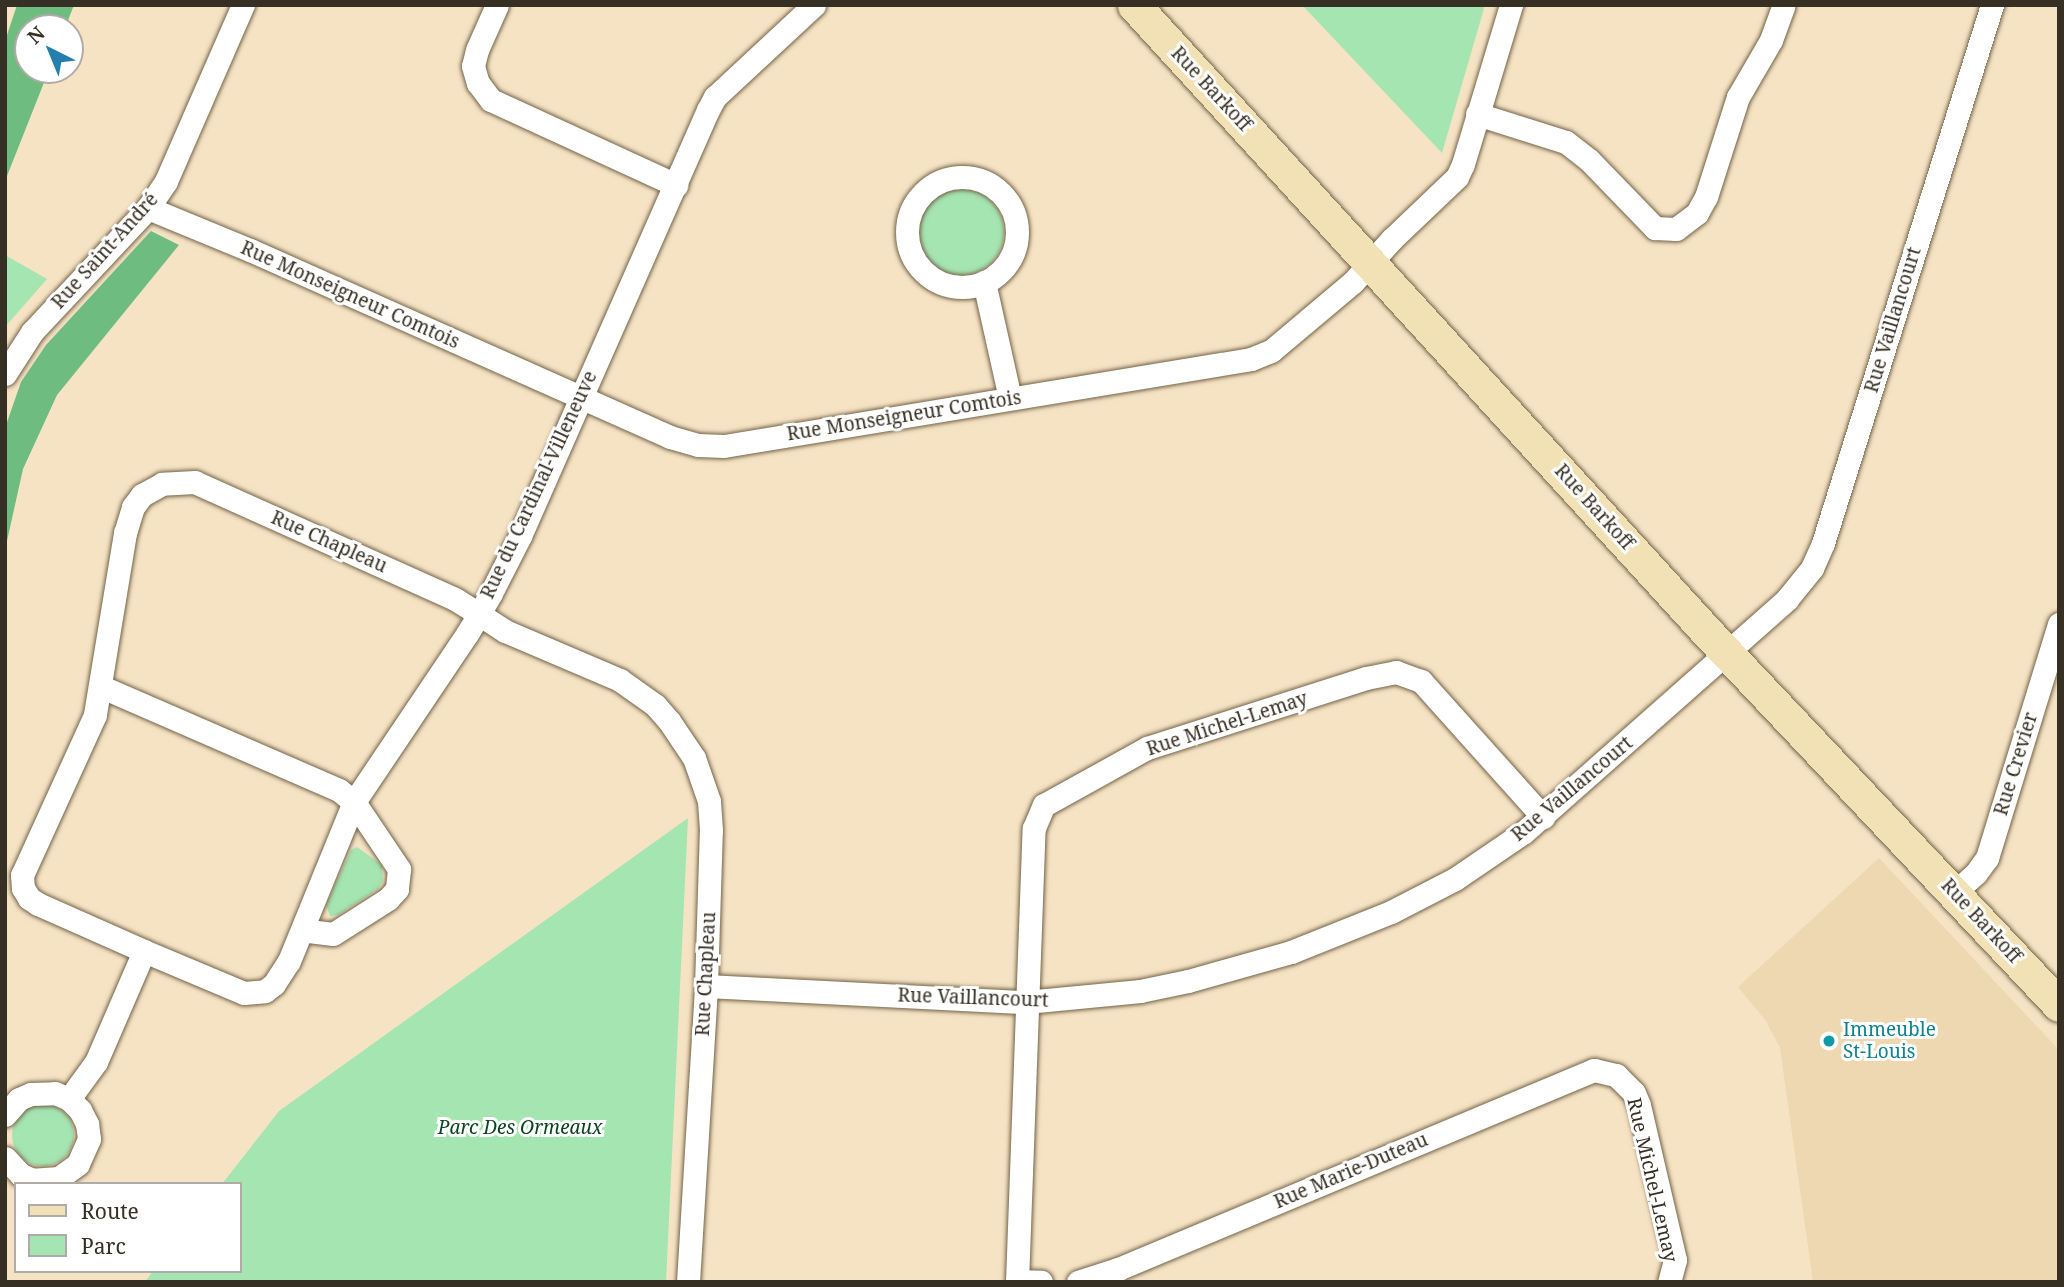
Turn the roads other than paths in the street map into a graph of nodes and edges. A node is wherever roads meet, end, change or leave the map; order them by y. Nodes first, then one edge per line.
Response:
1 (243, 5) edge
2 (497, 5) edge
3 (814, 5) edge
4 (1134, 5) edge
5 (1511, 5) edge
6 (1784, 5) edge
7 (1992, 5) edge
8 (1478, 114) junction
9 (676, 185) junction
10 (148, 208) junction
11 (1372, 262) junction
12 (984, 282) junction
13 (5, 374) edge
14 (581, 397) junction
15 (1010, 398) junction
16 (479, 614) junction
17 (2059, 624) edge
18 (1727, 653) junction
19 (102, 687) junction
20 (354, 802) junction
21 (1543, 817) junction
22 (1955, 892) junction
23 (302, 930) junction
24 (144, 951) junction
25 (706, 986) junction
26 (1026, 1002) junction
27 (2059, 1005) edge
28 (1623, 1080) joint
29 (69, 1099) junction
30 (5, 1115) edge
31 (5, 1158) edge
32 (1017, 1281) edge
33 (688, 1282) edge
34 (1041, 1282) edge
35 (1078, 1282) edge
36 (1670, 1282) edge

1 - 10 street, Rue Saint-André
2 - 9 street
3 - 9 street, Rue du Cardinal-Villeneuve
4 - 11 street, Rue Barkoff
5 - 8 street, Rue Monseigneur Comtois
6 - 8 street
7 - 18 street, Rue Vaillancourt
8 - 11 street, Rue Monseigneur Comtois
9 - 14 street, Rue du Cardinal-Villeneuve
10 - 13 street, Rue Saint-André
10 - 14 street, Rue Monseigneur Comtois
11 - 15 street, Rue Monseigneur Comtois
11 - 18 street, Rue Barkoff
12 - 12 street
12 - 15 street
14 - 15 street, Rue Monseigneur Comtois
14 - 16 street, Rue du Cardinal-Villeneuve
16 - 19 street, Rue Chapleau
16 - 20 street, Rue du Cardinal-Villeneuve
16 - 25 street, Rue Chapleau
17 - 22 street, Rue Crevier
18 - 21 street, Rue Vaillancourt
18 - 22 street, Rue Barkoff
19 - 20 street
19 - 24 street, Rue Chapleau
20 - 23 street, Rue Chapleau
20 - 23 street
21 - 26 street, Rue Vaillancourt
21 - 26 street, Rue Michel-Lemay
22 - 27 street, Rue Barkoff
23 - 24 street, Rue Chapleau
24 - 29 street
25 - 26 street, Rue Vaillancourt
25 - 33 street, Rue Chapleau
26 - 32 street, Rue Michel-Lemay
28 - 35 street, Rue Marie-Duteau
28 - 36 street, Rue Michel-Lemay
29 - 30 street
29 - 31 street
32 - 34 street

